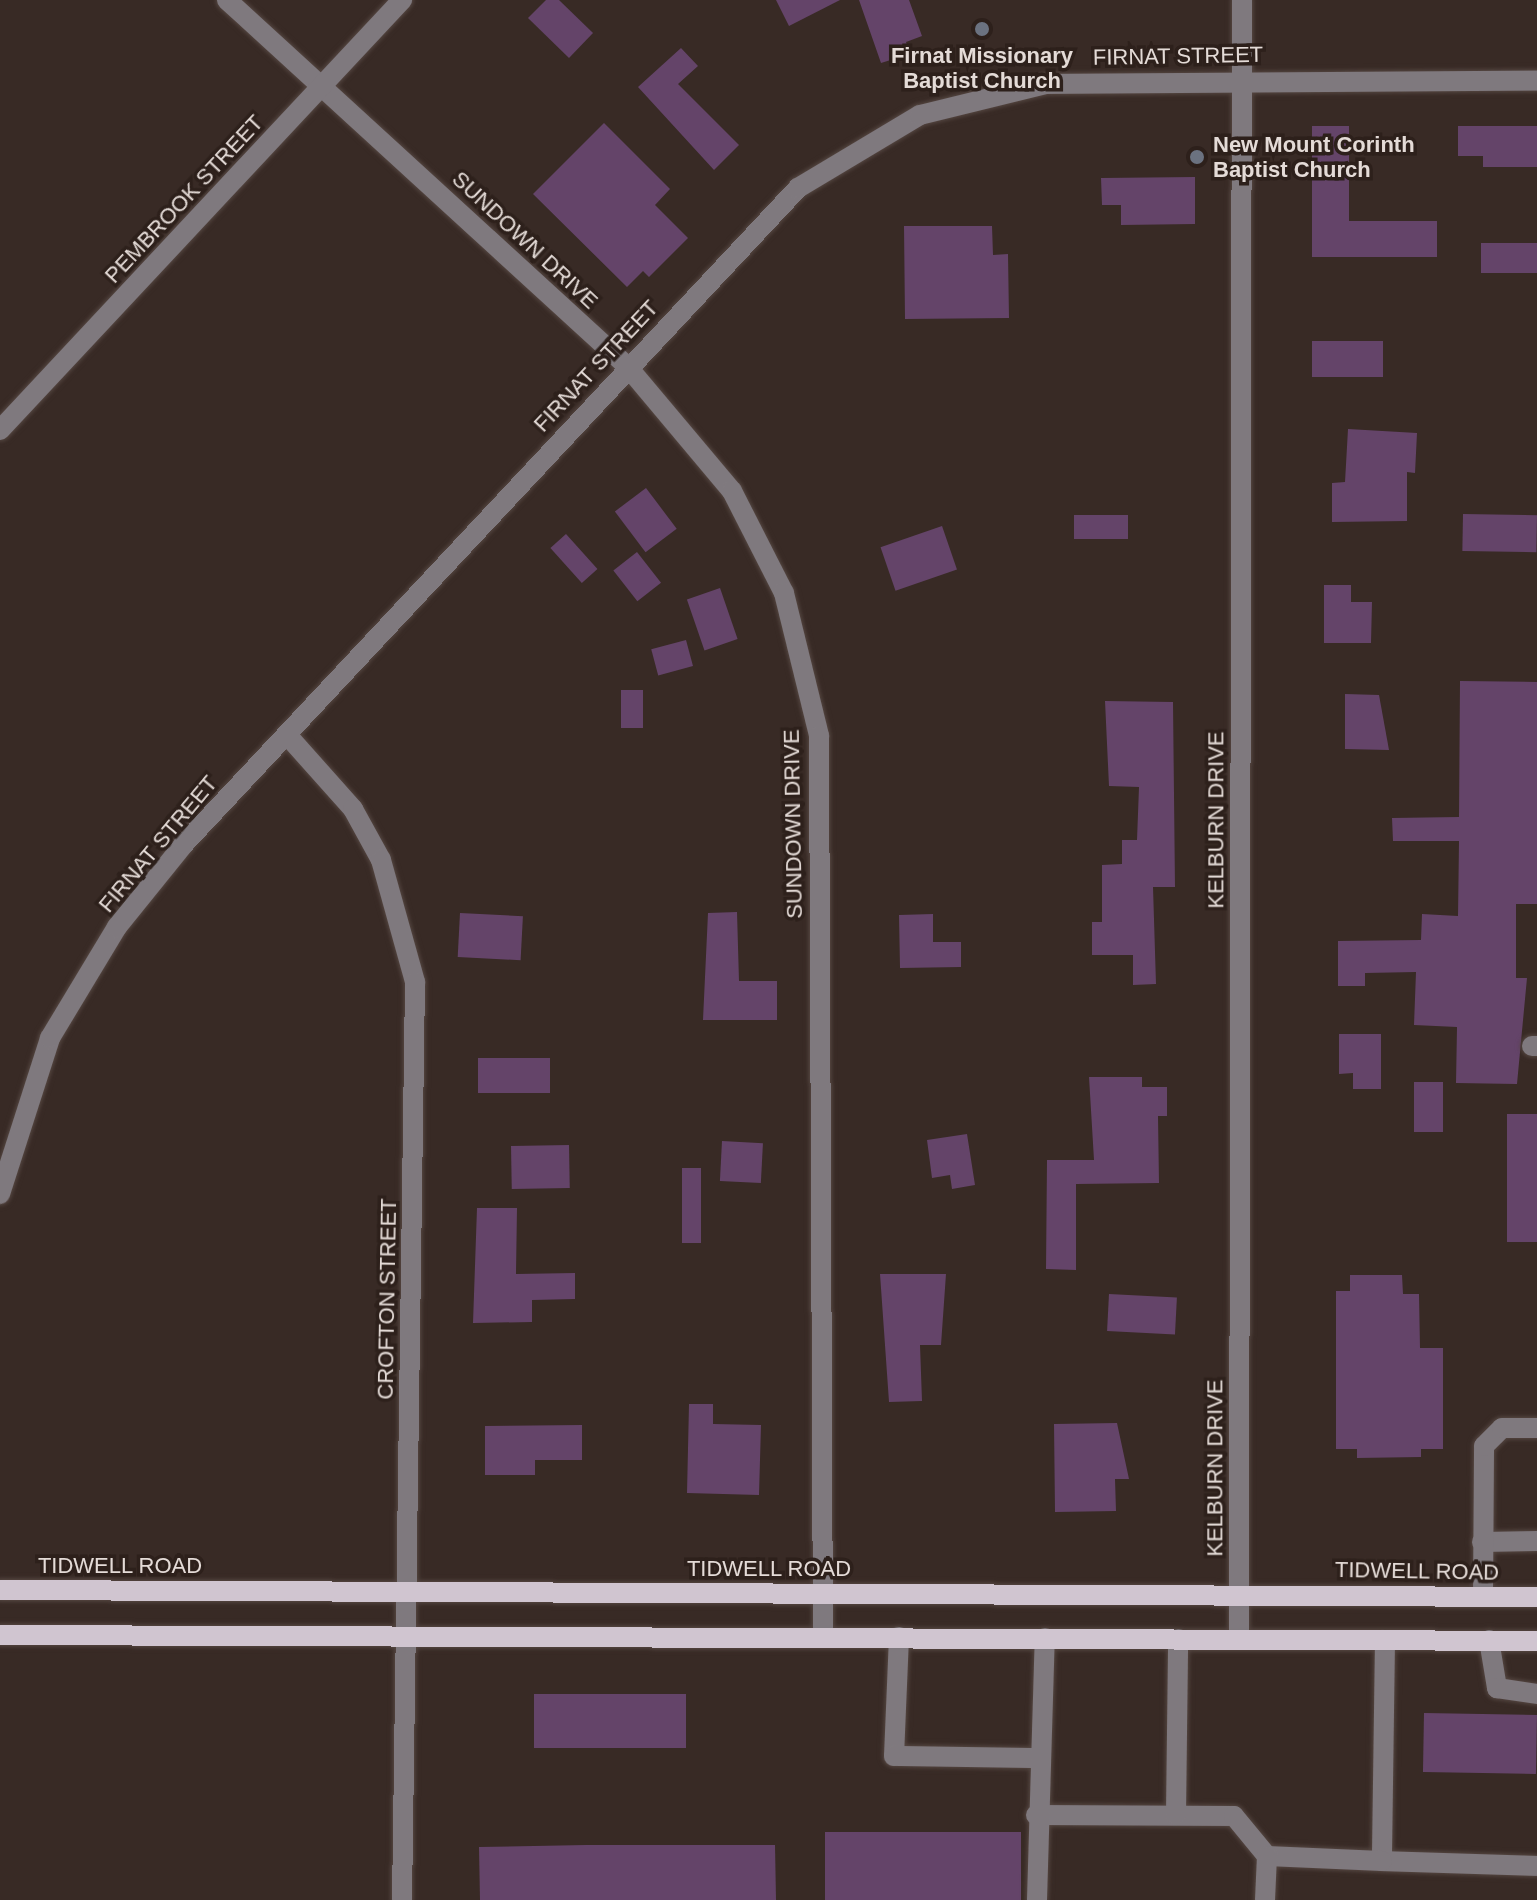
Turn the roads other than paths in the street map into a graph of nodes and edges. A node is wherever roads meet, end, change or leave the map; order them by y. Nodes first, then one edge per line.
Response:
1 (227, 0) edge
2 (402, 0) edge
3 (1242, 0) edge
4 (1242, 77) junction
5 (1537, 81) edge
6 (321, 87) junction
7 (627, 366) junction
8 (0, 430) edge
9 (288, 736) junction
10 (0, 1194) edge
11 (1537, 1428) edge
12 (1537, 1541) edge
13 (1482, 1542) junction
14 (0, 1590) edge
15 (408, 1590) junction
16 (1238, 1592) junction
17 (822, 1594) junction
18 (1483, 1596) junction
19 (1537, 1597) edge
20 (0, 1635) edge
21 (406, 1637) junction
22 (823, 1637) junction
23 (899, 1637) junction
24 (1045, 1638) junction
25 (1178, 1639) junction
26 (1239, 1639) junction
27 (1385, 1640) junction
28 (1489, 1640) junction
29 (1537, 1641) edge
30 (1537, 1694) edge
31 (1038, 1758) junction
32 (1036, 1815) junction
33 (1176, 1815) junction
34 (1267, 1856) junction
35 (1382, 1861) junction
36 (1537, 1866) edge
37 (402, 1900) edge
38 (1037, 1900) edge
39 (1265, 1900) edge

1 - 6 street, SUNDOWN DRIVE
2 - 6 street, PEMBROOK STREET
3 - 4 street, KELBURN DRIVE
4 - 5 street, FIRNAT STREET
4 - 7 street, FIRNAT STREET
4 - 16 street, KELBURN DRIVE
6 - 7 street, SUNDOWN DRIVE
6 - 8 street, PEMBROOK STREET
7 - 9 street, FIRNAT STREET
7 - 17 street, SUNDOWN DRIVE
9 - 10 street, FIRNAT STREET
9 - 15 street, CROFTON STREET
11 - 13 street
12 - 13 street
13 - 18 street
14 - 15 main road, TIDWELL ROAD
15 - 17 main road, TIDWELL ROAD
15 - 21 street, CROFTON STREET
16 - 17 main road, TIDWELL ROAD
16 - 18 main road, TIDWELL ROAD
16 - 26 street, KELBURN DRIVE
17 - 22 street, SUNDOWN DRIVE
18 - 19 main road, TIDWELL ROAD
20 - 21 main road
21 - 22 main road
21 - 37 street, CROFTON STREET
22 - 23 main road
23 - 24 main road
23 - 31 street
24 - 25 main road
24 - 31 street
25 - 26 main road
25 - 33 street
26 - 27 main road
27 - 28 main road
27 - 35 street
28 - 29 main road
28 - 30 street
31 - 32 street
32 - 33 street
32 - 38 street
33 - 34 street
34 - 35 street
34 - 39 street
35 - 36 street

